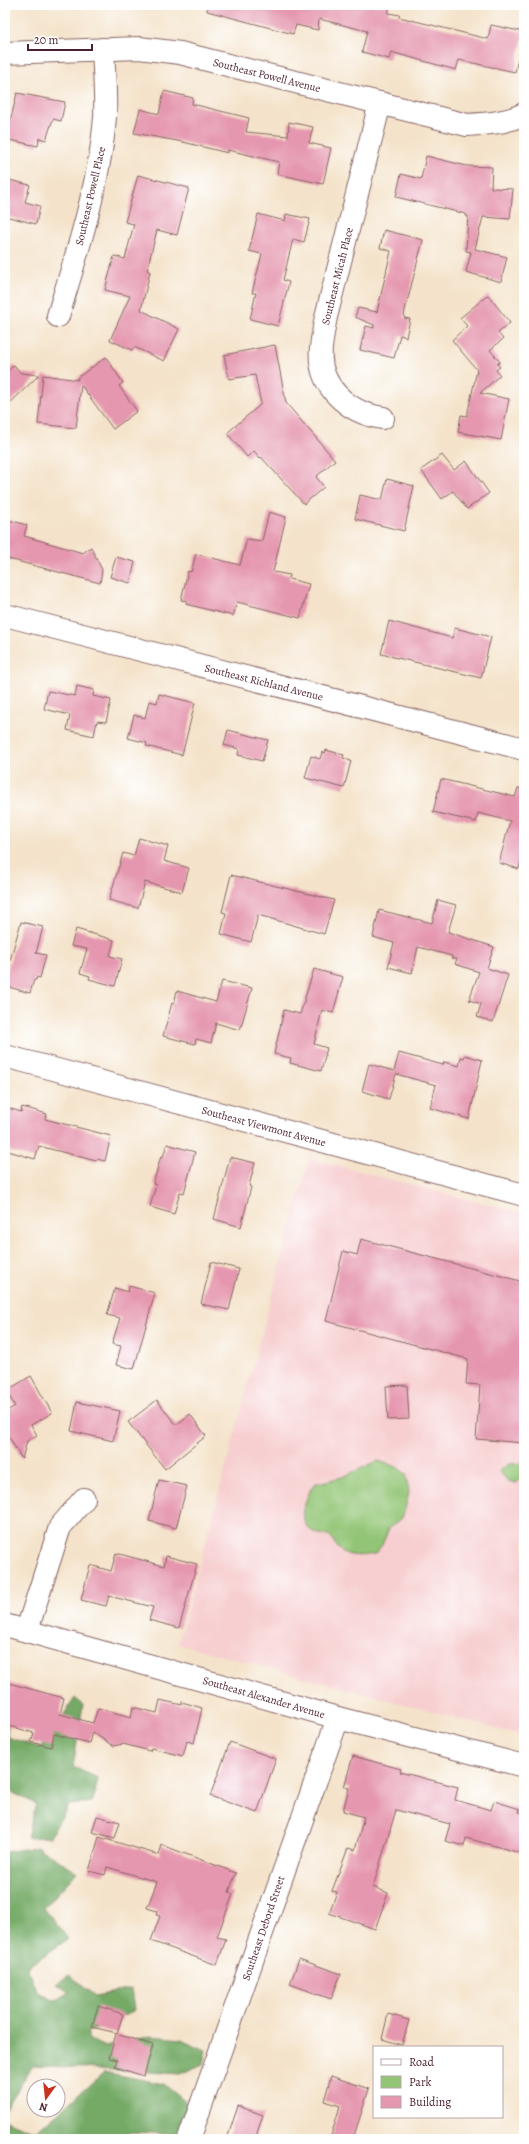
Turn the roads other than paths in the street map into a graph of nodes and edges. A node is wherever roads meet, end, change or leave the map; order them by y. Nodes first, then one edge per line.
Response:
1 (103, 49) junction
2 (5, 53) edge
3 (380, 103) junction
4 (524, 114) edge
5 (58, 316) dead end
6 (383, 418) dead end
7 (5, 615) edge
8 (524, 749) edge
9 (5, 1056) edge
10 (524, 1195) edge
11 (84, 1499) dead end
12 (5, 1625) edge
13 (27, 1630) junction
14 (338, 1718) junction
15 (524, 1766) edge
16 (189, 2139) edge

1 - 2 street, Southeast Powell Avenue
1 - 3 street, Southeast Powell Avenue
1 - 5 street, Southeast Powell Place
3 - 4 street, Southeast Powell Avenue
3 - 6 street, Southeast Micah Place
7 - 8 street, Southeast Richland Avenue
9 - 10 street, Southeast Viewmont Avenue
11 - 13 street
12 - 13 street, Southeast Alexander Avenue
13 - 14 street, Southeast Alexander Avenue
14 - 15 street, Southeast Alexander Avenue
14 - 16 street, Southeast Debord Street

